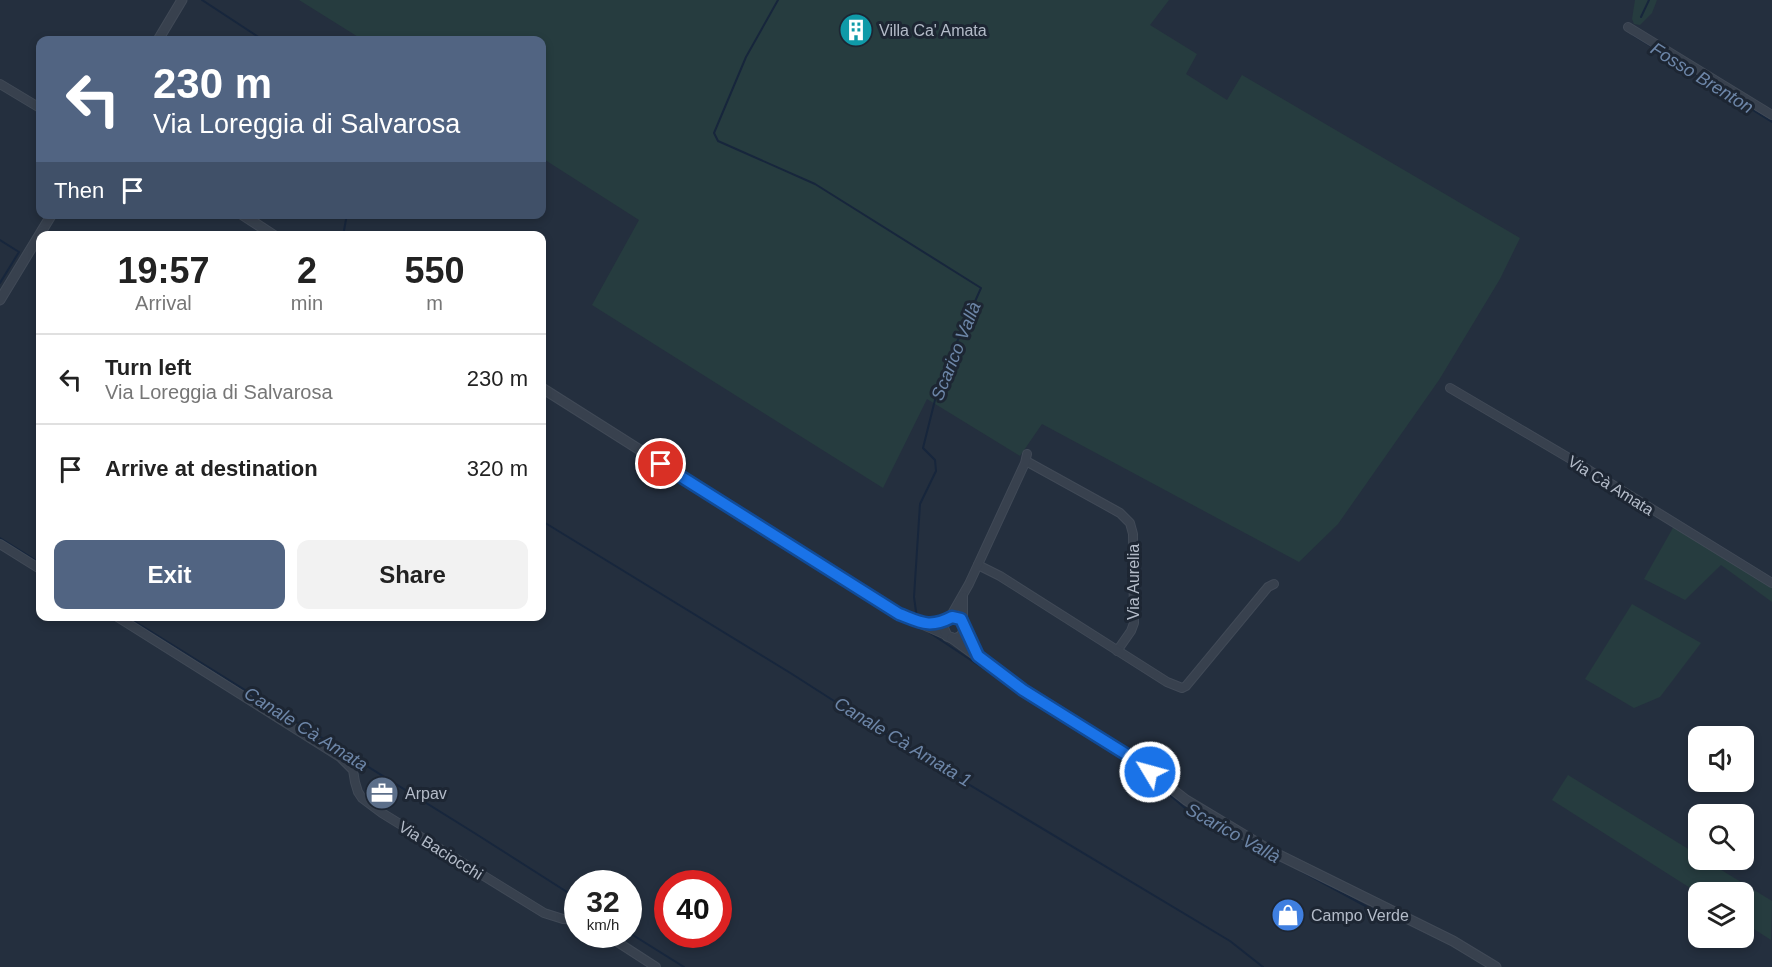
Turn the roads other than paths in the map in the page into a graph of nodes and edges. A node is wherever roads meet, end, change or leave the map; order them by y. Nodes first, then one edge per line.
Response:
1 (182, 0) edge
2 (1628, 27) dead end
3 (160, 36) edge
4 (0, 84) edge
5 (36, 106) edge
6 (1772, 115) edge
7 (249, 219) edge
8 (267, 231) edge
9 (36, 240) edge
10 (0, 300) edge
11 (1450, 388) dead end
12 (546, 391) edge
13 (0, 544) edge
14 (978, 565) junction
15 (36, 566) edge
16 (1772, 583) edge
17 (1274, 584) dead end
18 (963, 596) junction
19 (947, 620) junction
20 (124, 621) edge
21 (921, 623) junction
22 (964, 626) junction
23 (948, 636) junction
24 (1117, 651) junction
25 (978, 656) junction
26 (564, 919) edge
27 (627, 948) edge
28 (656, 967) edge
29 (1496, 967) edge

1 - 3 street
2 - 6 street
4 - 5 street
7 - 8 street
9 - 10 street
11 - 16 street, Via Cà Amata
12 - 21 street
13 - 15 street
14 - 18 street
14 - 24 street
14 - 24 street, Via Aurelia
17 - 24 street
18 - 19 street
18 - 22 street
19 - 21 street
19 - 22 street
19 - 23 street
20 - 26 street, Via Baciocchi
21 - 23 street
22 - 23 street
22 - 25 street
23 - 25 street
25 - 29 street
27 - 28 street

